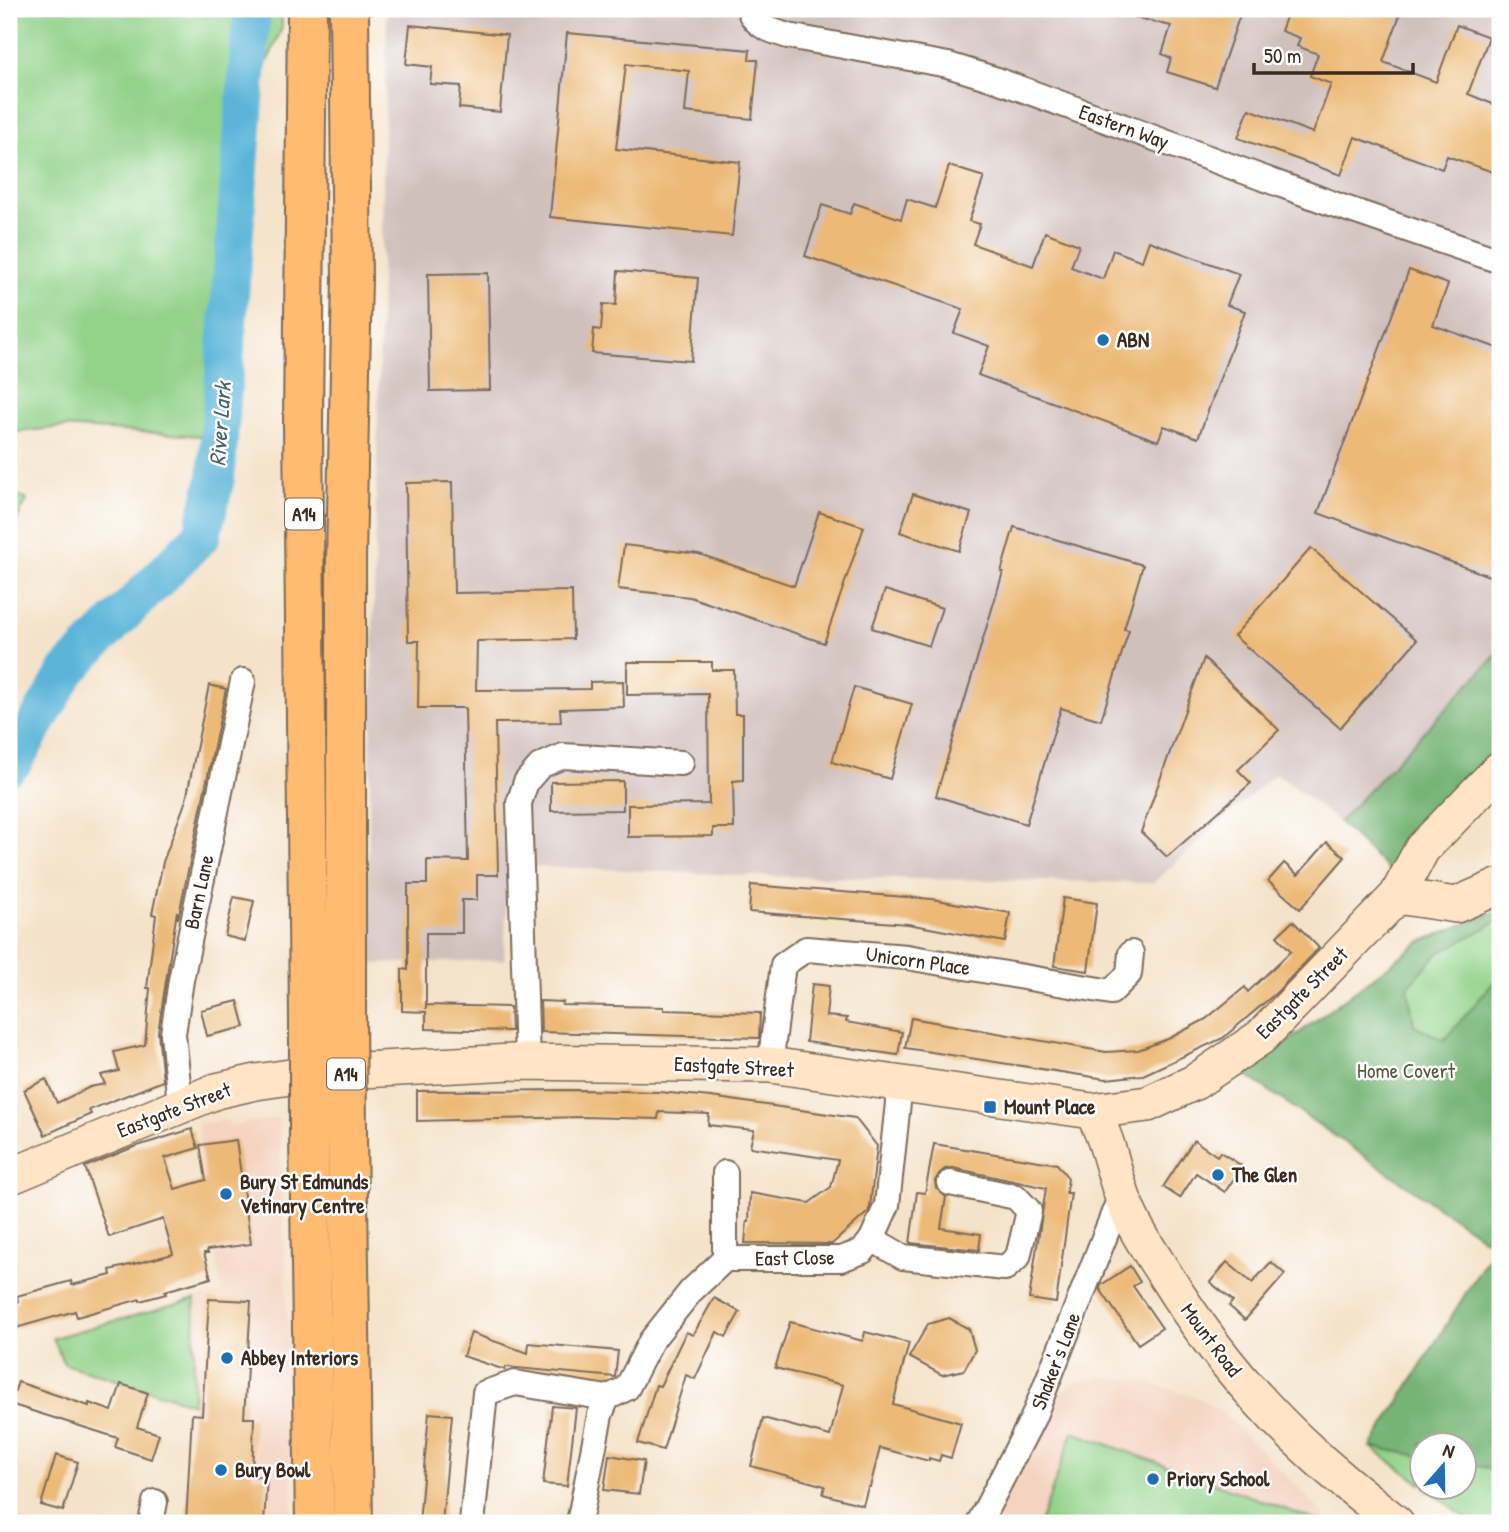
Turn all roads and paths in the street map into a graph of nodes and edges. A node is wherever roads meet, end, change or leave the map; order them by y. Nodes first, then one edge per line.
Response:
1 (307, 9) edge
2 (349, 9) edge
3 (749, 9) edge
4 (1500, 261) edge
5 (243, 681) dead end
6 (681, 763) dead end
7 (1500, 769) edge
8 (1500, 886) edge
9 (1396, 896) junction
10 (1131, 953) dead end
11 (527, 1062) junction
12 (769, 1065) junction
13 (900, 1084) junction
14 (180, 1104) junction
15 (1092, 1111) junction
16 (725, 1173) dead end
17 (9, 1177) edge
18 (950, 1183) dead end
19 (1121, 1195) junction
20 (872, 1238) junction
21 (725, 1259) junction
22 (607, 1398) junction
23 (315, 1523) edge
24 (353, 1523) edge
25 (472, 1523) edge
26 (579, 1523) edge
27 (979, 1523) edge
28 (1396, 1523) edge

1 - 23 highway, A14, bridge
2 - 24 highway, A14, bridge
3 - 4 street, Eastern Way
5 - 14 street, Barn Lane
6 - 11 street
7 - 9 street, Eastgate Street
8 - 9 street
9 - 15 street, Eastgate Street
10 - 12 street, Unicorn Place
11 - 12 street, Eastgate Street
11 - 14 street, Eastgate Street
12 - 13 street, Eastgate Street
13 - 15 street, Eastgate Street
13 - 20 street, East Close
14 - 17 street, Eastgate Street
15 - 19 street, Mount Road
16 - 21 street
18 - 20 street
19 - 27 street, Shaker's Lane
19 - 28 street, Mount Road
20 - 21 street, East Close
21 - 22 street, East Close
22 - 25 street
22 - 26 street

